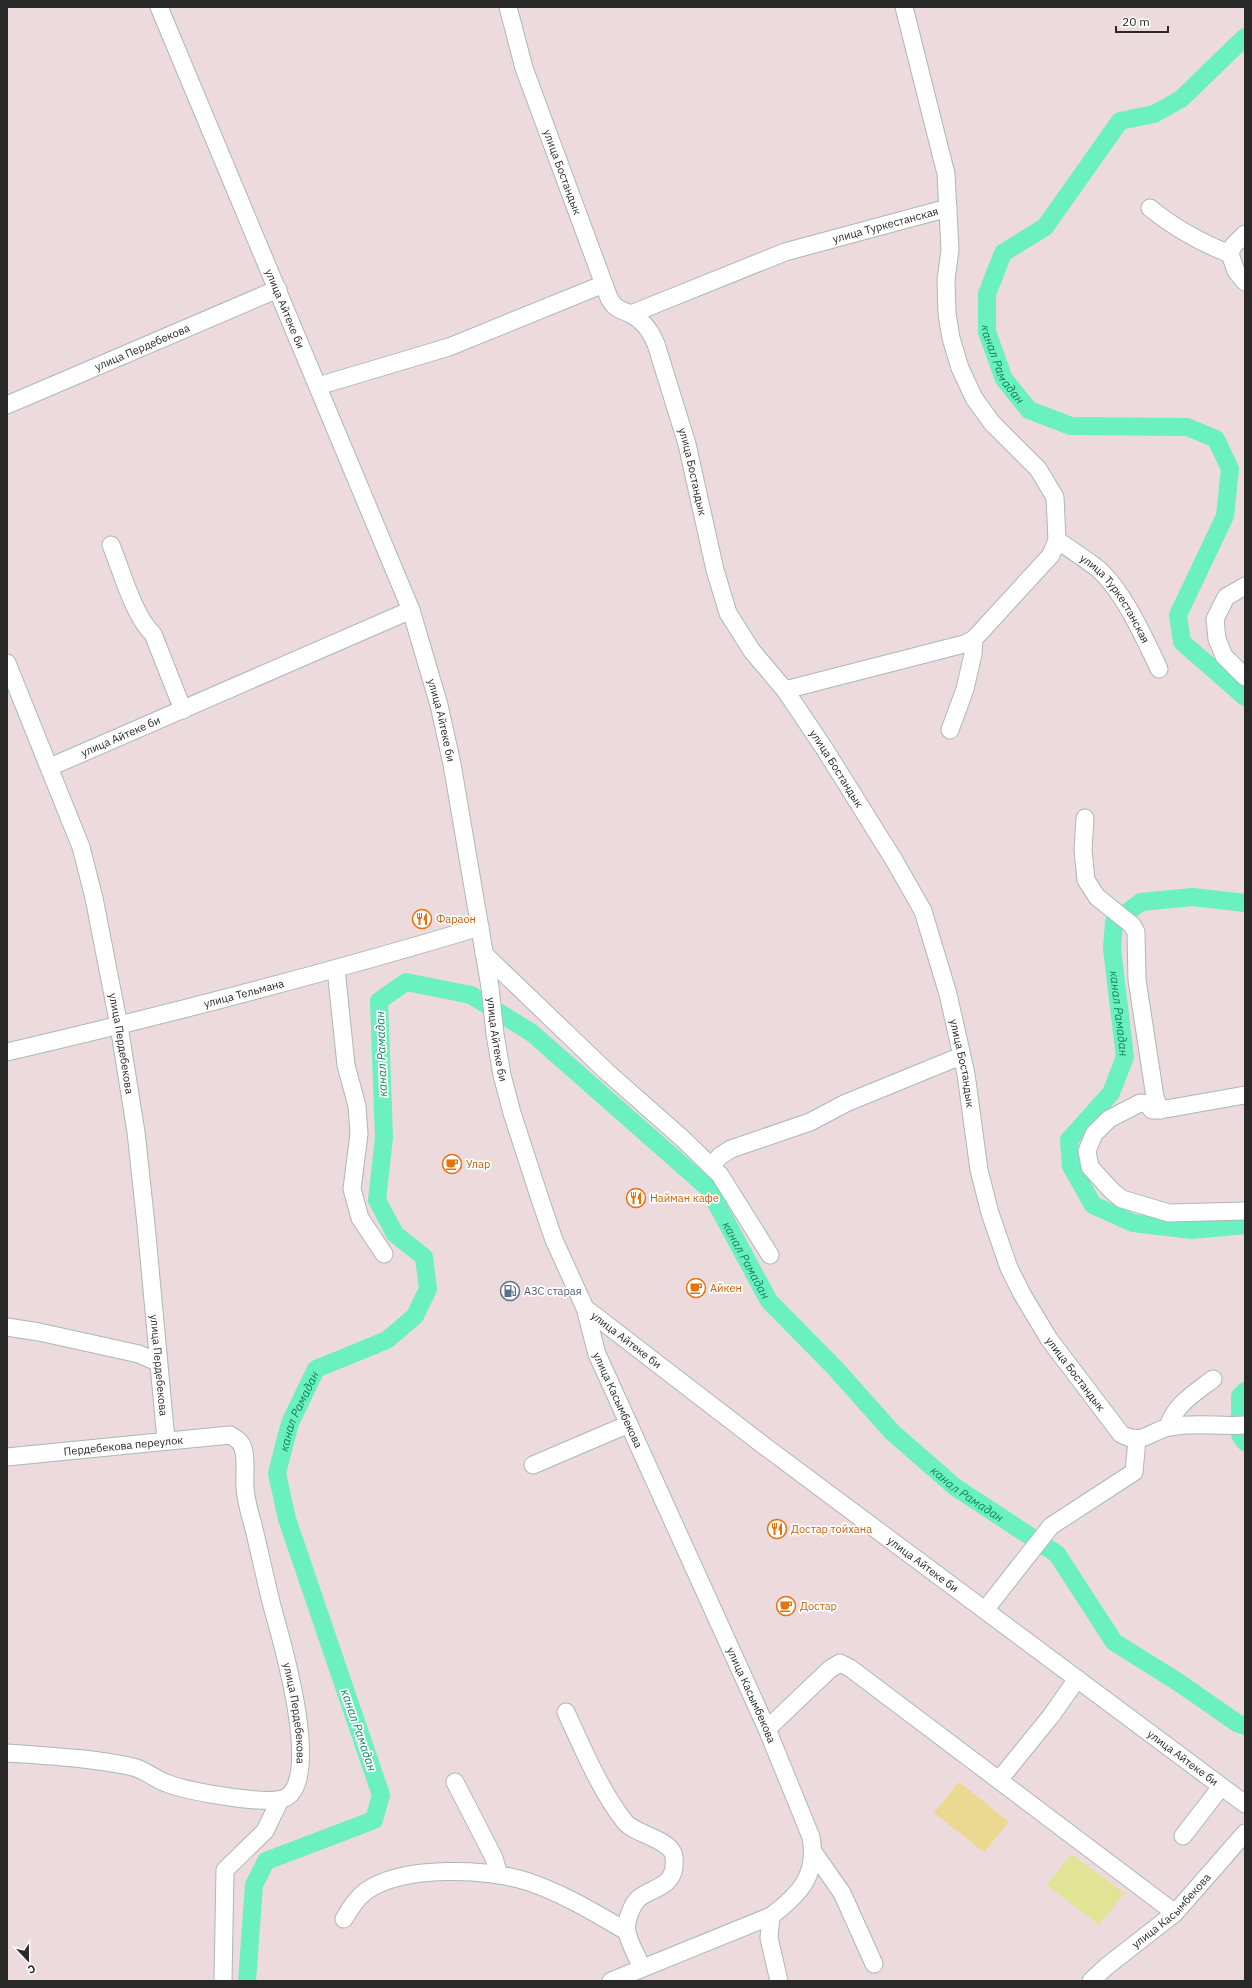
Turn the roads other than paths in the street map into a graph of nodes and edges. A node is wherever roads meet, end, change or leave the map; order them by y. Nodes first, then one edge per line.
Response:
1 (159, 7) edge
2 (508, 7) edge
3 (904, 7) edge
4 (948, 208) junction
5 (1150, 208) dead end
6 (1245, 234) edge
7 (1230, 254) junction
8 (1245, 282) edge
9 (604, 284) junction
10 (278, 289) junction
11 (631, 314) junction
12 (318, 386) junction
13 (7, 405) edge
14 (1057, 540) junction
15 (111, 544) dead end
16 (1245, 586) edge
17 (410, 610) junction
18 (974, 639) junction
19 (7, 663) edge
20 (1159, 669) dead end
21 (1245, 677) edge
22 (785, 690) junction
23 (183, 710) junction
24 (950, 730) dead end
25 (50, 767) junction
26 (1085, 818) dead end
27 (480, 928) junction
28 (484, 954) junction
29 (336, 970) junction
30 (119, 1026) junction
31 (7, 1052) edge
32 (961, 1056) junction
33 (1245, 1094) edge
34 (1160, 1110) junction
35 (711, 1166) junction
36 (1245, 1211) edge
37 (384, 1254) dead end
38 (770, 1255) dead end
39 (586, 1308) junction
40 (7, 1327) edge
41 (157, 1362) junction
42 (1213, 1379) dead end
43 (629, 1424) junction
44 (1245, 1425) edge
45 (1168, 1427) junction
46 (166, 1440) junction
47 (239, 1440) joint
48 (1137, 1440) junction
49 (7, 1457) edge
50 (533, 1465) dead end
51 (985, 1610) junction
52 (1078, 1679) junction
53 (566, 1712) dead end
54 (767, 1729) junction
55 (7, 1753) edge
56 (999, 1780) junction
57 (455, 1782) dead end
58 (1220, 1787) junction
59 (280, 1800) junction
60 (1245, 1804) edge
61 (1245, 1833) edge
62 (1183, 1836) dead end
63 (814, 1853) junction
64 (499, 1875) junction
65 (1175, 1913) junction
66 (771, 1916) junction
67 (344, 1919) dead end
68 (629, 1937) junction
69 (874, 1964) dead end
70 (642, 1968) junction
71 (223, 1981) edge
72 (611, 1981) edge
73 (779, 1981) edge
74 (1091, 1981) edge

1 - 10 street, улица Айтеке би
2 - 9 street, улица Бостандык
3 - 4 street, улица Туркестанская
4 - 11 street, улица Туркестанская
4 - 14 street
5 - 7 street
6 - 7 street
7 - 8 street
9 - 11 street, улица Бостандык
9 - 12 street
10 - 12 street, улица Айтеке би
10 - 13 street, улица Пердебекова
11 - 22 street, улица Бостандык
12 - 17 street, улица Айтеке би
14 - 18 street
14 - 20 street, улица Туркестанская
15 - 23 street
16 - 21 street
17 - 23 street, улица Айтеке би
17 - 27 street, улица Айтеке би
18 - 22 street
18 - 24 street
19 - 25 street, улица Пердебекова
22 - 32 street, улица Бостандык
23 - 25 street, улица Айтеке би
25 - 30 street, улица Пердебекова
26 - 34 street
27 - 28 street, улица Айтеке би
27 - 29 street, улица Тельмана
28 - 35 street
28 - 39 street, улица Айтеке би
29 - 30 street, улица Тельмана
29 - 37 street
30 - 31 street, улица Тельмана
30 - 41 street, улица Пердебекова
32 - 35 street
32 - 48 street, улица Бостандык
33 - 34 street
34 - 36 street
35 - 38 street
39 - 43 street, улица Касымбекова
39 - 51 street, улица Айтеке би
40 - 41 street
41 - 46 street, улица Пердебекова
42 - 45 street
43 - 50 street
43 - 54 street, улица Касымбекова
44 - 45 street
45 - 48 street
46 - 47 street, Пердебекова переулок
46 - 49 street, Пердебекова переулок
47 - 59 street, улица Пердебекова
48 - 51 street
51 - 52 street, улица Айтеке би
52 - 56 street
52 - 58 street, улица Айтеке би
53 - 68 street
54 - 56 street
54 - 63 street, улица Касымбекова
55 - 59 street
56 - 65 street
57 - 64 street
58 - 60 street, улица Айтеке би
58 - 62 street
59 - 71 street
61 - 65 street, улица Касымбекова
63 - 66 street, улица Касымбекова
63 - 69 street
64 - 67 street
64 - 68 street
65 - 74 street, улица Касымбекова
66 - 70 street, улица Касымбекова
66 - 73 street
68 - 70 street
70 - 72 street, улица Касымбекова

